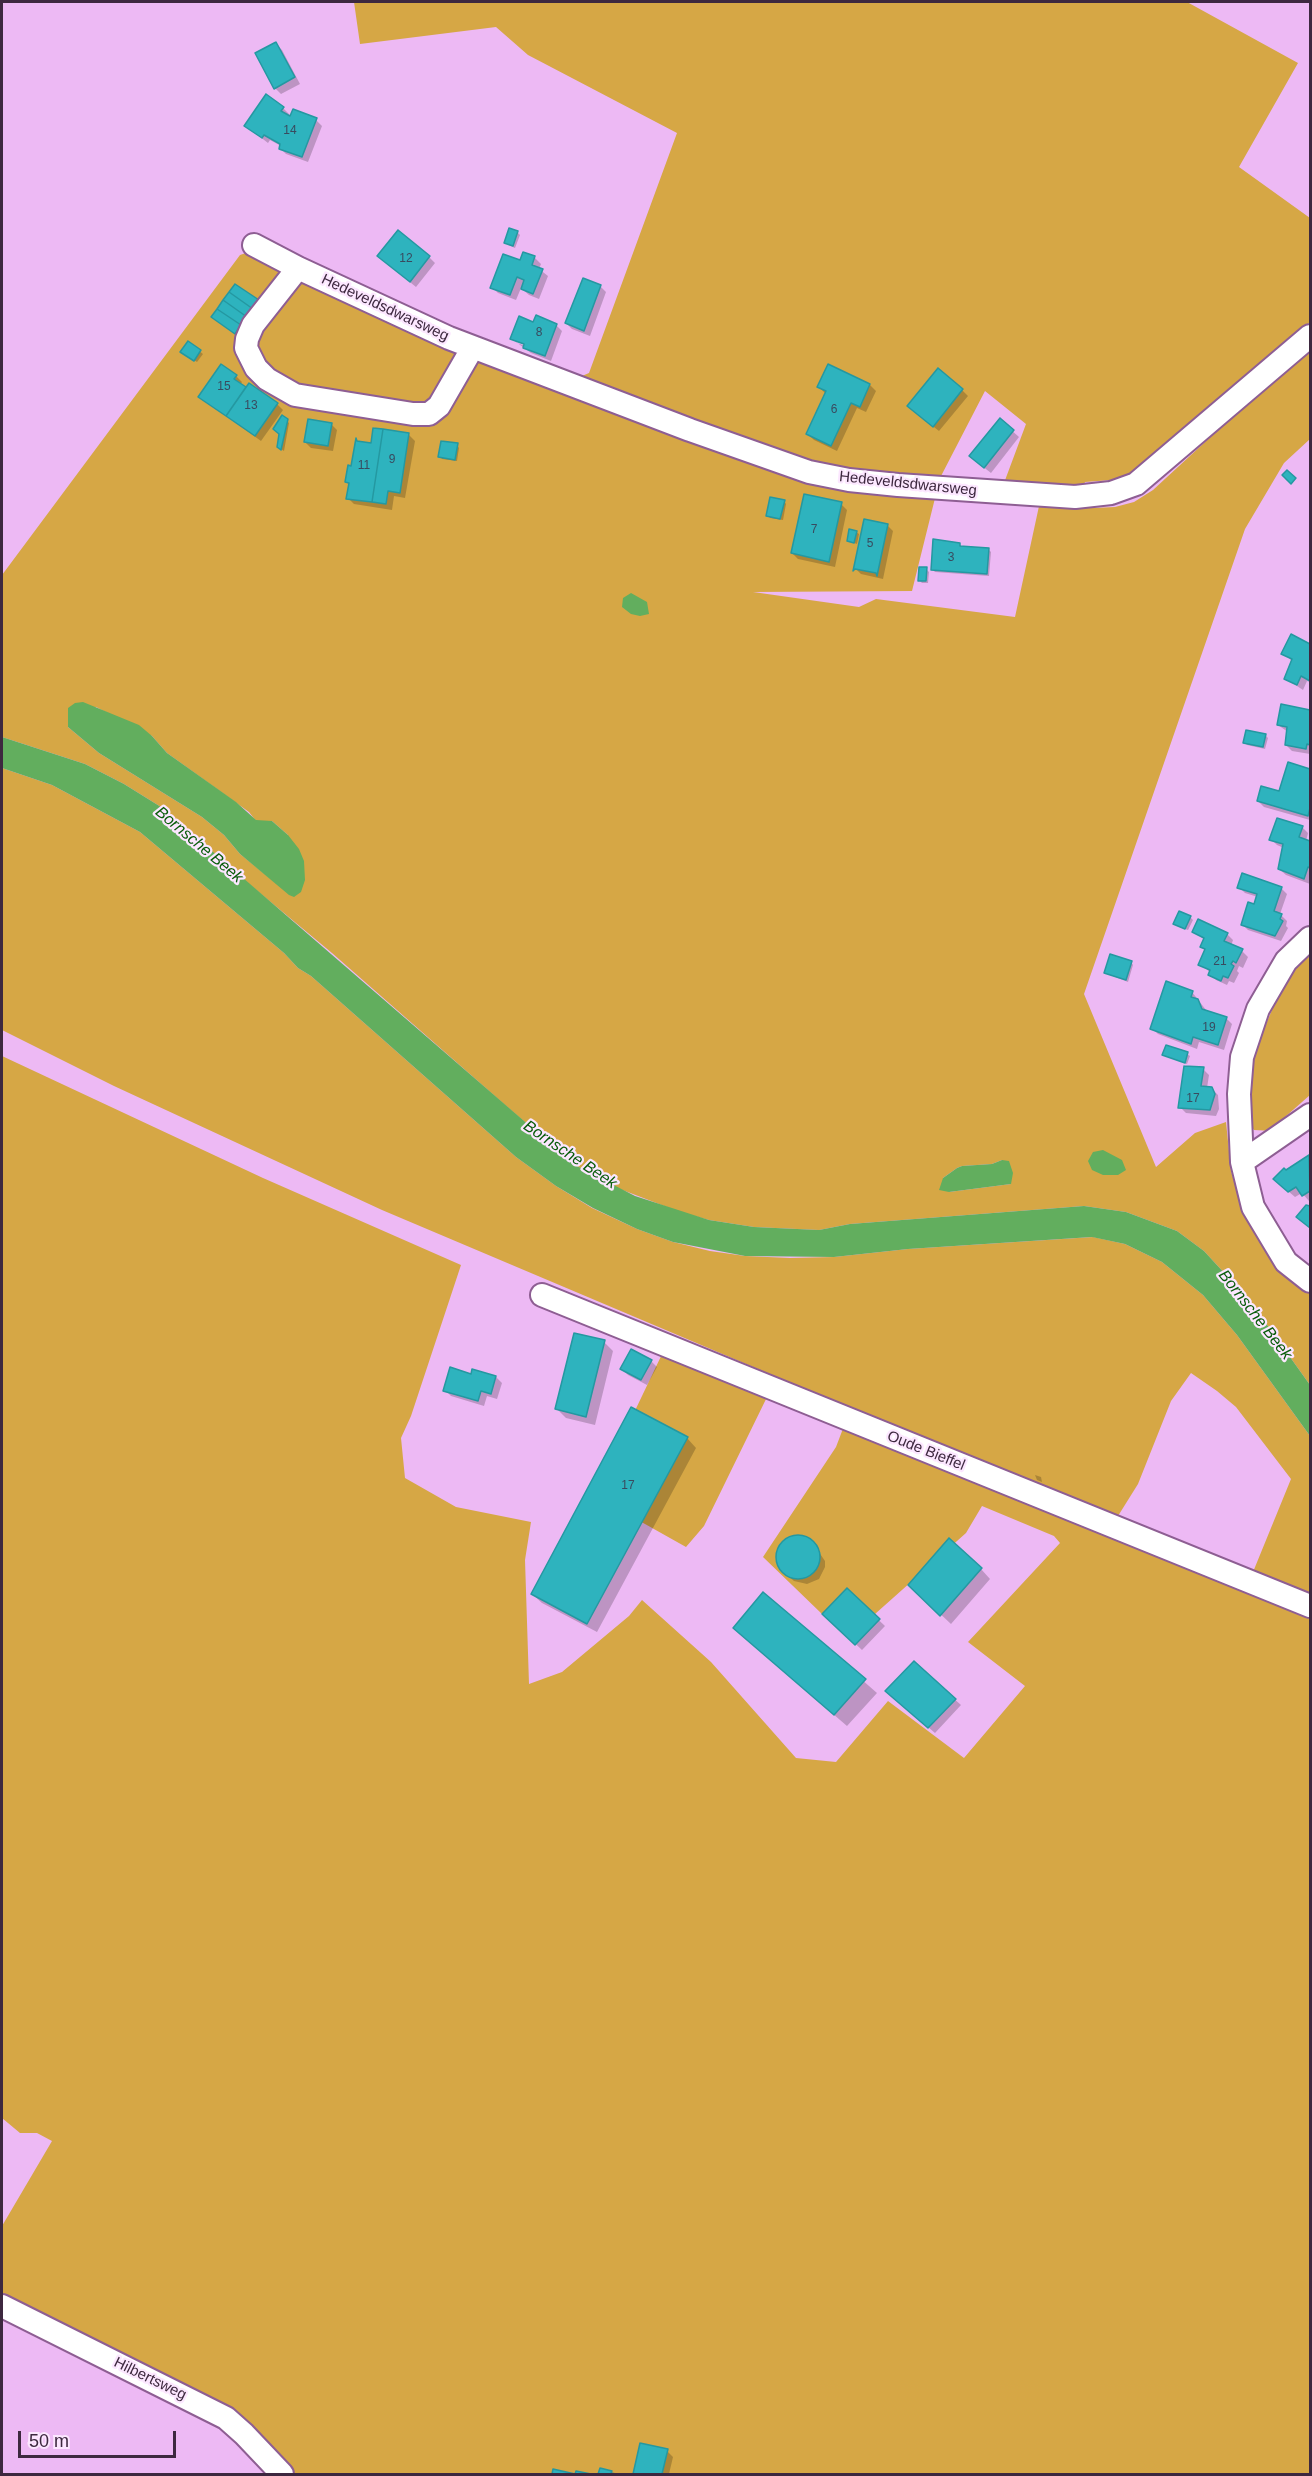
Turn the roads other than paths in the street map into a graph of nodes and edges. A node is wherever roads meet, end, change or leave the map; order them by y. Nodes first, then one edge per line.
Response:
1 (254, 245) dead end
2 (298, 268) junction
3 (1311, 336) edge
4 (472, 347) junction
5 (1311, 938) edge
6 (1311, 1115) edge
7 (1242, 1162) junction
8 (1311, 1281) edge
9 (542, 1295) dead end
10 (1311, 1606) edge
11 (2, 2306) edge
12 (282, 2475) edge

1 - 2 street, Hedeveldsdwarsweg
2 - 4 street, Hedeveldsdwarsweg
2 - 4 street
3 - 4 street, Hedeveldsdwarsweg
5 - 7 street
6 - 7 street
7 - 8 street
9 - 10 street, Oude Bieffel
11 - 12 street, Hilbertsweg

